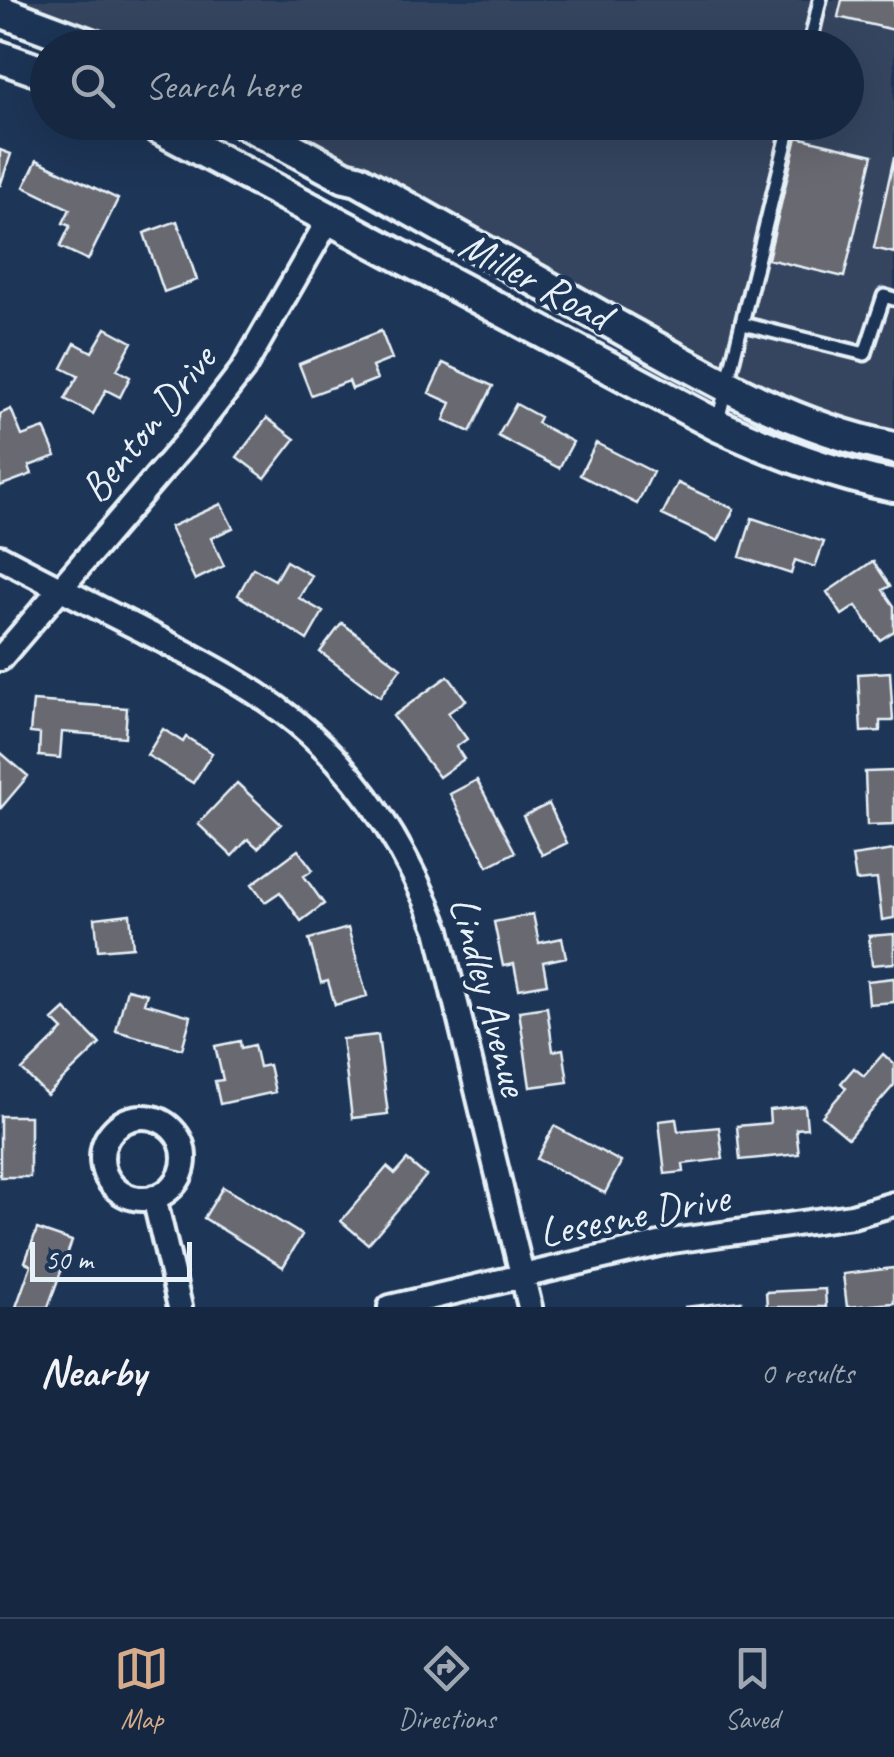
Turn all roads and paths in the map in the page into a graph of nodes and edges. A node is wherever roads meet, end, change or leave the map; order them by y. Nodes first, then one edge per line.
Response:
1 (820, 0) edge
2 (0, 11) edge
3 (51, 30) edge
4 (813, 30) edge
5 (0, 57) edge
6 (30, 68) edge
7 (182, 140) edge
8 (277, 140) edge
9 (787, 140) edge
10 (329, 218) junction
11 (894, 299) edge
12 (743, 324) junction
13 (728, 388) junction
14 (717, 425) junction
15 (894, 448) edge
16 (894, 486) edge
17 (0, 557) edge
18 (60, 589) junction
19 (0, 659) edge
20 (154, 1197) dead end
21 (894, 1204) edge
22 (522, 1275) junction
23 (180, 1307) edge
24 (390, 1307) edge
25 (530, 1307) edge

1 - 4 lane
2 - 3 street
5 - 6 street
7 - 10 street, Miller Road
8 - 13 street, Miller Road
9 - 12 lane
10 - 14 street, Miller Road
10 - 18 street, Benton Drive
11 - 12 lane
12 - 13 lane
13 - 14 lane
13 - 15 street, Miller Road
14 - 16 street, Miller Road
17 - 18 street, Lindley Avenue
18 - 19 street, Benton Drive
18 - 22 street, Lindley Avenue
20 - 23 street
21 - 22 street, Lesesne Drive
22 - 24 street, Lesesne Drive
22 - 25 street, Lindley Avenue

